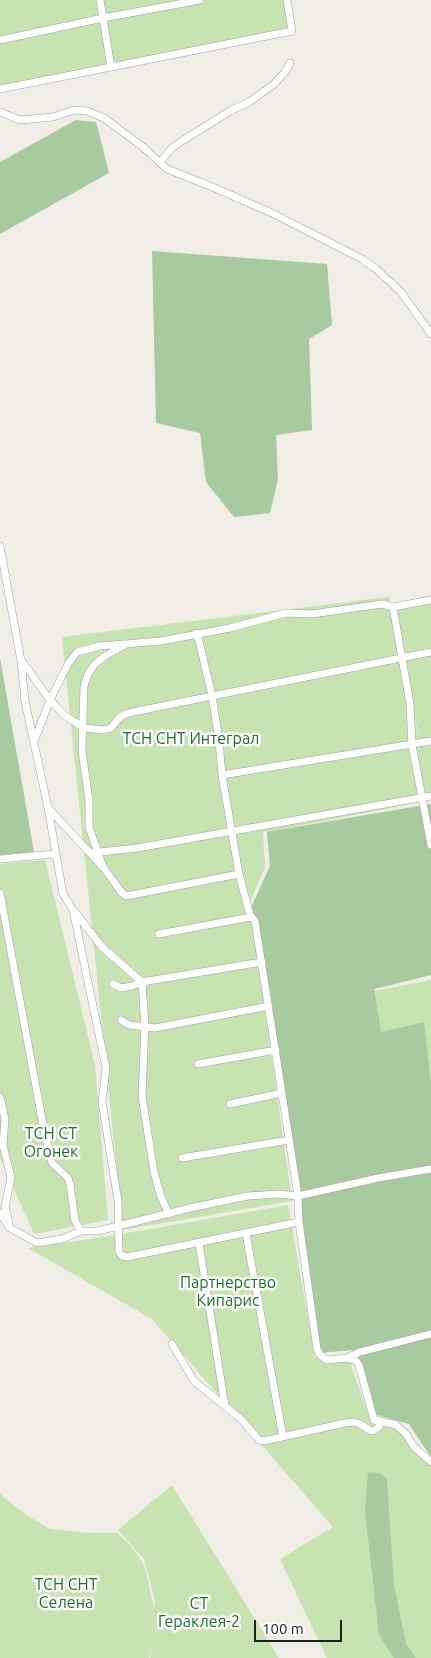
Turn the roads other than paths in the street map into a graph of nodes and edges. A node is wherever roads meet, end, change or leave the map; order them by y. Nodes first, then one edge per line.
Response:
1 (100, 0) edge
2 (200, 0) edge
3 (287, 0) edge
4 (103, 18) junction
5 (0, 40) edge
6 (290, 64) dead end
7 (111, 67) junction
8 (0, 89) edge
9 (0, 112) edge
10 (160, 162) junction
11 (431, 334) edge
12 (0, 546) edge
13 (431, 600) edge
14 (393, 607) junction
15 (197, 633) junction
16 (128, 644) junction
17 (431, 652) edge
18 (402, 657) junction
19 (21, 660) junction
20 (212, 696) junction
21 (50, 700) junction
22 (84, 728) junction
23 (34, 740) junction
24 (431, 741) edge
25 (412, 744) junction
26 (222, 775) junction
27 (431, 796) edge
28 (422, 797) junction
29 (48, 808) junction
30 (233, 832) junction
31 (431, 846) edge
32 (90, 852) junction
33 (98, 852) junction
34 (55, 854) junction
35 (0, 859) edge
36 (103, 867) junction
37 (240, 874) junction
38 (0, 893) edge
39 (73, 910) junction
40 (251, 917) junction
41 (159, 934) dead end
42 (262, 962) junction
43 (142, 982) junction
44 (114, 984) dead end
45 (269, 1006) junction
46 (121, 1020) dead end
47 (145, 1026) junction
48 (276, 1050) junction
49 (198, 1064) dead end
50 (282, 1093) junction
51 (0, 1097) edge
52 (230, 1104) dead end
53 (289, 1140) junction
54 (182, 1158) dead end
55 (431, 1169) edge
56 (298, 1196) junction
57 (0, 1213) edge
58 (169, 1214) junction
59 (299, 1222) junction
60 (118, 1226) junction
61 (10, 1228) junction
62 (81, 1231) junction
63 (246, 1234) junction
64 (199, 1243) junction
65 (431, 1334) edge
66 (172, 1344) dead end
67 (347, 1358) junction
68 (225, 1406) junction
69 (374, 1420) junction
70 (283, 1437) junction
71 (431, 1462) edge

1 - 4 street
2 - 4 street
3 - 7 street
4 - 5 street
4 - 7 street
6 - 10 street
7 - 8 street
9 - 10 street
10 - 11 street
12 - 19 street
13 - 14 street
14 - 15 street
14 - 18 street
15 - 16 street
15 - 20 street
16 - 21 street
16 - 22 street
17 - 18 street
18 - 20 street
18 - 25 street
19 - 21 street
19 - 23 street
20 - 22 street
20 - 26 street
21 - 22 street
21 - 23 street
22 - 33 street
23 - 29 street
24 - 25 street
25 - 26 street
25 - 28 street
26 - 30 street
27 - 28 street
28 - 30 street
28 - 31 street
29 - 32 street
29 - 34 street
30 - 33 street
30 - 37 street
32 - 33 street
32 - 36 street
33 - 36 street
34 - 35 street
34 - 39 street
36 - 37 street
37 - 40 street
38 - 62 street
39 - 43 street
39 - 60 street
40 - 41 street
40 - 42 street
42 - 43 street
42 - 45 street
43 - 44 street
43 - 47 street
45 - 47 street
45 - 48 street
46 - 47 street
47 - 58 street
48 - 49 street
48 - 50 street
50 - 52 street
50 - 53 street
51 - 61 street
53 - 54 street
53 - 56 street
55 - 56 street
56 - 58 street
56 - 59 street
57 - 61 street
58 - 60 street
59 - 63 street
59 - 67 street
60 - 62 street
60 - 64 street
61 - 62 street
63 - 64 street
63 - 70 street
64 - 68 street
65 - 67 street
66 - 68 street
67 - 69 street
68 - 70 street
69 - 70 street
69 - 71 street

